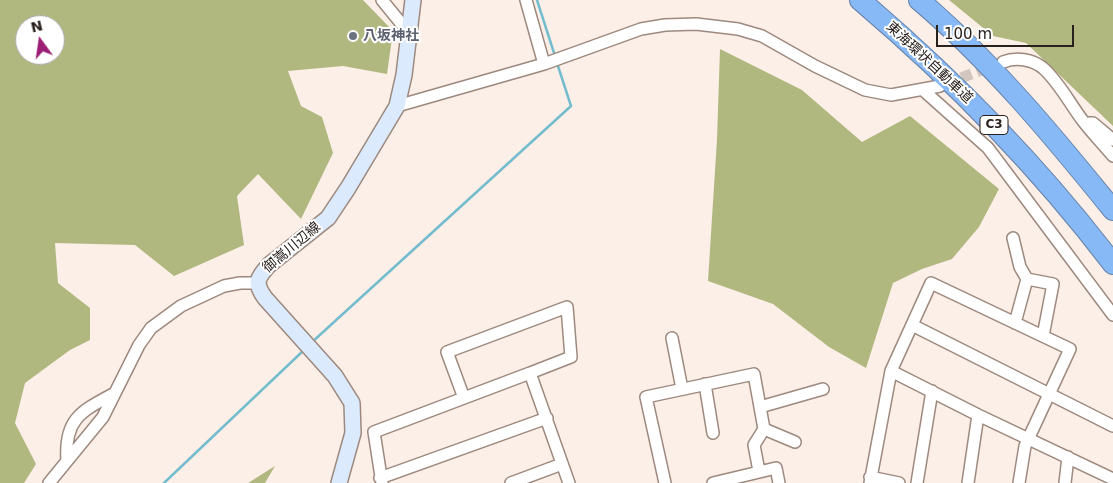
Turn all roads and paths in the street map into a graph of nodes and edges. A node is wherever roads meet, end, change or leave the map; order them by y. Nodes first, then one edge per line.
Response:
1 (382, 0) edge
2 (413, 0) edge
3 (526, 0) edge
4 (860, 0) edge
5 (919, 0) edge
6 (409, 33) junction
7 (1003, 62) tunnel mouth
8 (544, 64) junction
9 (940, 86) tunnel mouth
10 (923, 90) junction
11 (397, 106) junction
12 (1084, 123) junction
13 (1113, 140) edge
14 (1113, 156) edge
15 (1113, 210) edge
16 (1013, 238) dead end
17 (1113, 264) edge
18 (1028, 279) junction
19 (257, 283) junction
20 (1113, 315) edge
21 (1016, 323) junction
22 (912, 325) junction
23 (1043, 336) junction
24 (672, 338) dead end
25 (891, 371) junction
26 (530, 373) junction
27 (705, 384) junction
28 (682, 389) junction
29 (823, 389) dead end
30 (932, 391) junction
31 (115, 393) junction
32 (1049, 394) junction
33 (464, 398) junction
34 (760, 406) junction
35 (978, 415) junction
36 (547, 418) junction
37 (1113, 426) edge
38 (764, 429) junction
39 (713, 433) dead end
40 (1028, 438) junction
41 (796, 442) dead end
42 (1068, 457) junction
43 (67, 461) junction
44 (562, 464) junction
45 (759, 471) junction
46 (1113, 479) edge
47 (870, 480) edge
48 (381, 481) edge
49 (49, 483) edge
50 (339, 483) edge
51 (511, 483) edge
52 (569, 483) edge
53 (665, 483) edge
54 (713, 483) edge
55 (779, 483) edge
56 (899, 483) edge
57 (917, 483) edge
58 (968, 483) edge
59 (1019, 483) edge
60 (1065, 483) edge

1 - 6 street
2 - 6 main road, 御嵩川辺線
3 - 8 street
4 - 17 highway, 東海環状自動車道 / C3
5 - 15 highway, C3
6 - 11 main road, 御嵩川辺線
7 - 12 street
8 - 10 street
8 - 11 street
9 - 10 street
10 - 20 street
11 - 19 main road, 御嵩川辺線
12 - 13 street
12 - 14 street
16 - 18 street
18 - 21 street
18 - 23 street
19 - 31 street
19 - 50 main road, 御嵩川辺線
21 - 22 street
21 - 23 street
22 - 25 street
22 - 32 street
23 - 32 street
24 - 28 street
25 - 30 street
25 - 47 street
26 - 33 street
26 - 33 street
26 - 36 street
27 - 28 street
27 - 34 street
27 - 39 street
28 - 53 street
29 - 34 street
30 - 35 street
30 - 57 street
31 - 43 street
31 - 43 street
32 - 37 street
32 - 40 street
33 - 48 street
34 - 38 street
35 - 40 street
35 - 58 street
36 - 44 street
36 - 48 street
38 - 41 street
38 - 45 street
40 - 42 street
40 - 59 street
42 - 46 street
42 - 60 street
43 - 49 street
44 - 51 street
44 - 52 street
45 - 54 street
45 - 55 street
47 - 56 street

